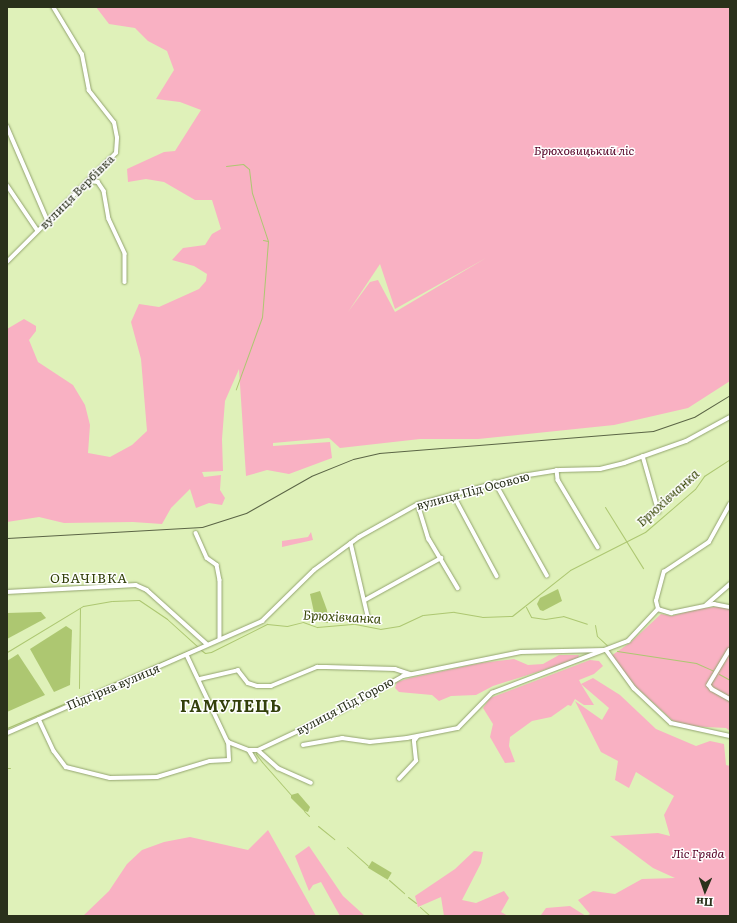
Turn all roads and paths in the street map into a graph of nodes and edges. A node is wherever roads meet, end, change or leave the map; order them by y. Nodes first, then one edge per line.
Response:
1 (53, 7) edge
2 (7, 126) edge
3 (88, 181) junction
4 (7, 185) edge
5 (48, 221) junction
6 (38, 231) junction
7 (7, 262) edge
8 (125, 282) dead end
9 (730, 418) edge
10 (643, 456) junction
11 (557, 470) junction
12 (495, 482) junction
13 (453, 494) junction
14 (418, 504) junction
15 (730, 504) edge
16 (659, 512) dead end
17 (196, 533) dead end
18 (351, 543) junction
19 (598, 547) dead end
20 (441, 558) junction
21 (547, 575) dead end
22 (497, 576) dead end
23 (730, 584) edge
24 (458, 588) dead end
25 (7, 592) edge
26 (365, 600) junction
27 (705, 606) junction
28 (730, 607) edge
29 (658, 609) junction
30 (368, 616) dead end
31 (220, 638) junction
32 (205, 645) junction
33 (196, 650) joint
34 (607, 650) junction
35 (730, 650) edge
36 (187, 654) junction
37 (411, 674) junction
38 (200, 679) junction
39 (730, 699) edge
40 (39, 718) junction
41 (7, 732) edge
42 (730, 736) edge
43 (417, 737) junction
44 (228, 742) junction
45 (303, 745) dead end
46 (249, 750) junction
47 (258, 750) junction
48 (255, 760) dead end
49 (399, 780) dead end
50 (311, 783) dead end

1 - 3 street, вулиця Вербівка
2 - 5 street
3 - 5 street, вулиця Вербівка
3 - 8 street
4 - 6 street
5 - 6 street, вулиця Вербівка
6 - 7 street, вулиця Вербівка
9 - 10 street, вулиця Під Осовою
10 - 11 street, вулиця Під Осовою
10 - 16 street
11 - 12 street, вулиця Під Осовою
11 - 19 street
12 - 13 street, вулиця Під Осовою
12 - 21 street
13 - 14 street, вулиця Під Осовою
13 - 22 street
14 - 18 street, вулиця Під Осовою
14 - 20 street
15 - 29 street
17 - 31 street
18 - 26 street
18 - 31 street, вулиця Під Осовою
20 - 24 street
20 - 26 street
23 - 27 street
25 - 32 street
26 - 30 street
27 - 28 street
27 - 29 street
29 - 34 street
31 - 32 street, вулиця Під Осовою
32 - 33 street, вулиця Під Осовою
33 - 36 street, Підгірна вулиця
34 - 37 street
34 - 42 street
34 - 43 street
35 - 39 street
36 - 38 street
36 - 40 street, Підгірна вулиця
37 - 38 street
37 - 47 street, вулиця Під Горою
38 - 44 street
40 - 41 street, Підгірна вулиця
40 - 44 street
43 - 45 street
43 - 49 street
44 - 46 street
46 - 47 street
46 - 48 street
47 - 50 street

